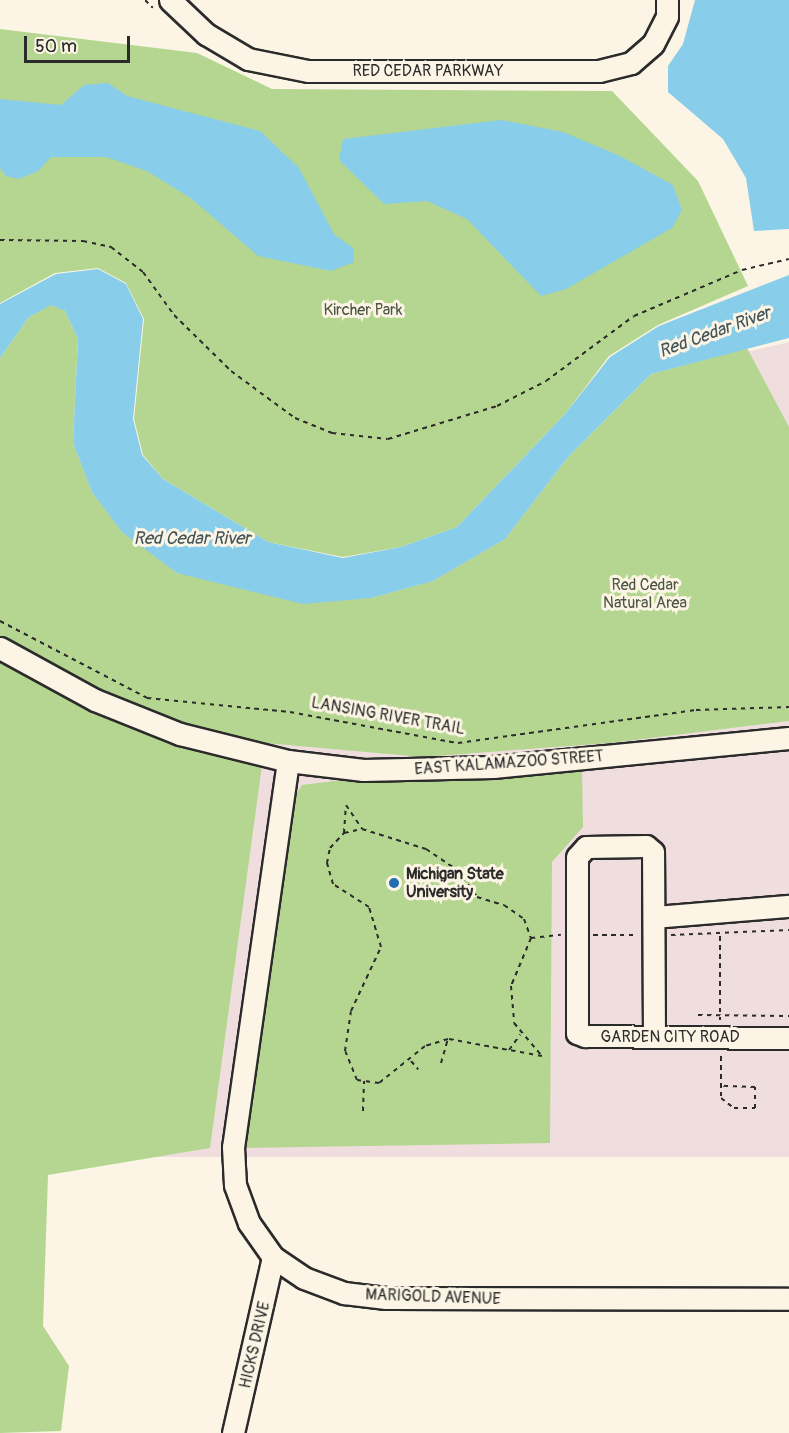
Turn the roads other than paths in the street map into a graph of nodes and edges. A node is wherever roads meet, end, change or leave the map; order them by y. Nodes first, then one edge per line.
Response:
1 (170, 0) edge
2 (667, 0) edge
3 (0, 648) edge
4 (789, 738) edge
5 (288, 761) junction
6 (789, 906) edge
7 (654, 917) junction
8 (654, 1036) junction
9 (789, 1038) edge
10 (273, 1257) junction
11 (789, 1299) edge
12 (233, 1433) edge

1 - 2 street, RED CEDAR PARKWAY
3 - 5 street, EAST KALAMAZOO STREET
4 - 5 street, EAST KALAMAZOO STREET
5 - 10 street, MARIGOLD AVENUE
6 - 7 street
7 - 8 street
7 - 8 street, GARDEN CITY ROAD
8 - 9 street, GARDEN CITY ROAD
10 - 11 street, MARIGOLD AVENUE
10 - 12 street, HICKS DRIVE

